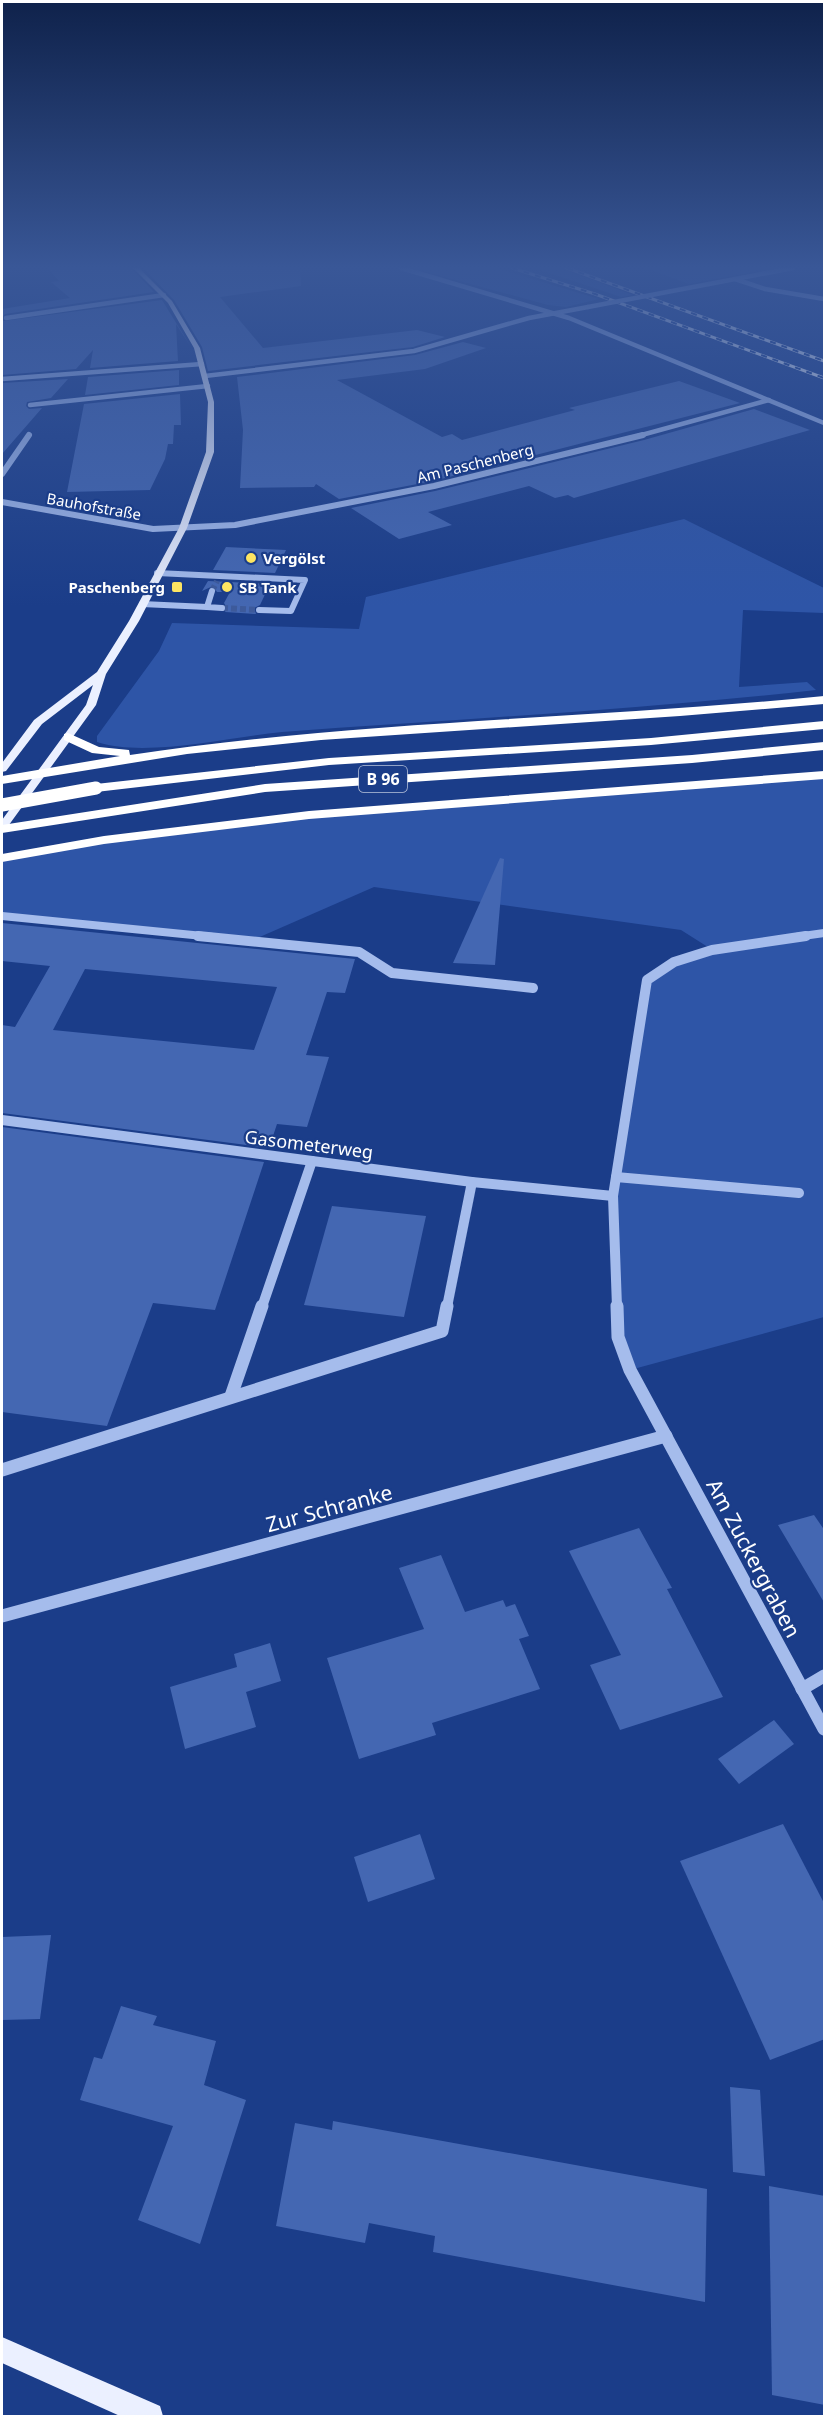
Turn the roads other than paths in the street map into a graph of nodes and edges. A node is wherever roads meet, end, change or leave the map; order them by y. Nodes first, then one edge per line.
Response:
1 (206, 381) edge
2 (722, 381) edge
3 (208, 386) junction
4 (769, 400) junction
5 (30, 405) dead end
6 (825, 423) edge
7 (29, 435) dead end
8 (2, 474) edge
9 (2, 502) edge
10 (183, 528) junction
11 (158, 573) junction
12 (212, 591) tunnel mouth
13 (142, 604) junction
14 (207, 607) junction
15 (222, 608) tunnel mouth
16 (260, 610) tunnel mouth
17 (101, 674) junction
18 (825, 700) edge
19 (825, 725) edge
20 (68, 737) junction
21 (825, 746) edge
22 (151, 755) junction
23 (2, 769) edge
24 (42, 773) junction
25 (825, 775) edge
26 (2, 780) edge
27 (2, 805) edge
28 (2, 828) edge
29 (2, 858) edge
30 (2, 916) edge
31 (825, 933) edge
32 (533, 988) dead end
33 (2, 1120) edge
34 (312, 1161) junction
35 (616, 1177) junction
36 (472, 1182) junction
37 (799, 1193) dead end
38 (613, 1196) junction
39 (231, 1396) junction
40 (666, 1436) junction
41 (2, 1470) edge
42 (2, 1616) edge
43 (825, 1676) edge
44 (802, 1689) junction
45 (825, 1729) edge
46 (2, 2350) edge
47 (150, 2416) edge

1 - 3 main road
2 - 4 street
3 - 5 street
3 - 10 main road
4 - 6 street
4 - 10 street, Am Paschenberg
7 - 8 street
9 - 10 street, Bauhofstraße
10 - 11 main road
11 - 13 main road
11 - 16 street
12 - 14 street
13 - 14 street
13 - 17 main road
14 - 15 street
17 - 20 main road
17 - 23 main road
18 - 22 highway
19 - 27 highway, B 96, bridge
20 - 22 highway
20 - 24 main road
21 - 28 highway, B 96
22 - 24 highway
24 - 26 highway
24 - 28 main road
25 - 29 highway
30 - 32 street
31 - 35 street
33 - 34 street, Gasometerweg
34 - 36 street, Gasometerweg
34 - 39 street
35 - 37 street
35 - 38 street
36 - 38 street, Gasometerweg
36 - 39 street
38 - 40 street
39 - 41 street
40 - 42 street, Zur Schranke
40 - 44 street, Am Zuckergraben
43 - 44 street
44 - 45 street, Am Zuckergraben
46 - 47 main road

